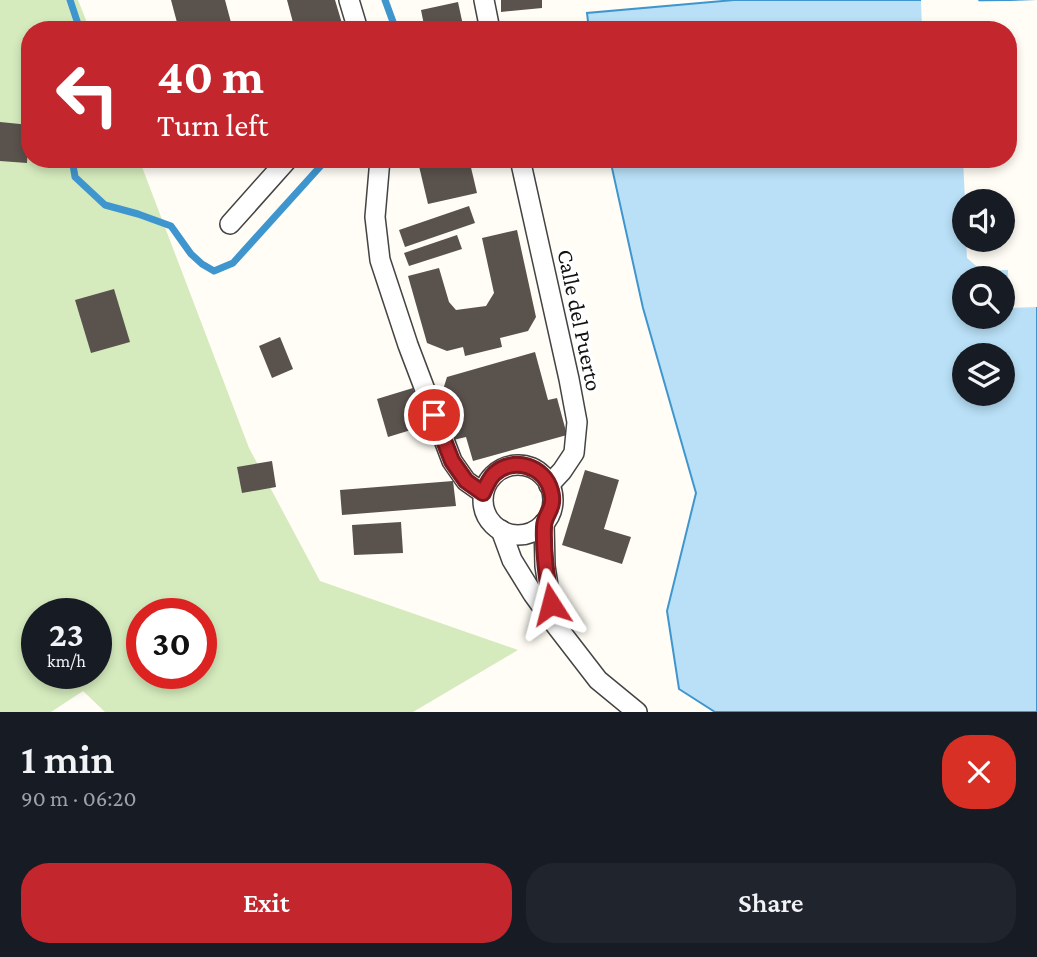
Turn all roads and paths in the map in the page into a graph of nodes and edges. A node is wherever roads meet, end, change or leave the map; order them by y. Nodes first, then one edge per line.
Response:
1 (349, 0) edge
2 (484, 0) edge
3 (355, 21) edge
4 (489, 21) edge
5 (280, 168) edge
6 (379, 168) edge
7 (522, 168) edge
8 (230, 224) dead end
9 (550, 485) junction
10 (483, 493) junction
11 (544, 523) junction
12 (501, 530) junction
13 (554, 623) junction
14 (637, 712) edge

1 - 3 street
2 - 4 street
5 - 8 street
6 - 10 street
7 - 9 street, Calle del Puerto
9 - 10 street
9 - 11 street
10 - 12 street
11 - 12 street
11 - 13 street
12 - 13 street
13 - 14 street

